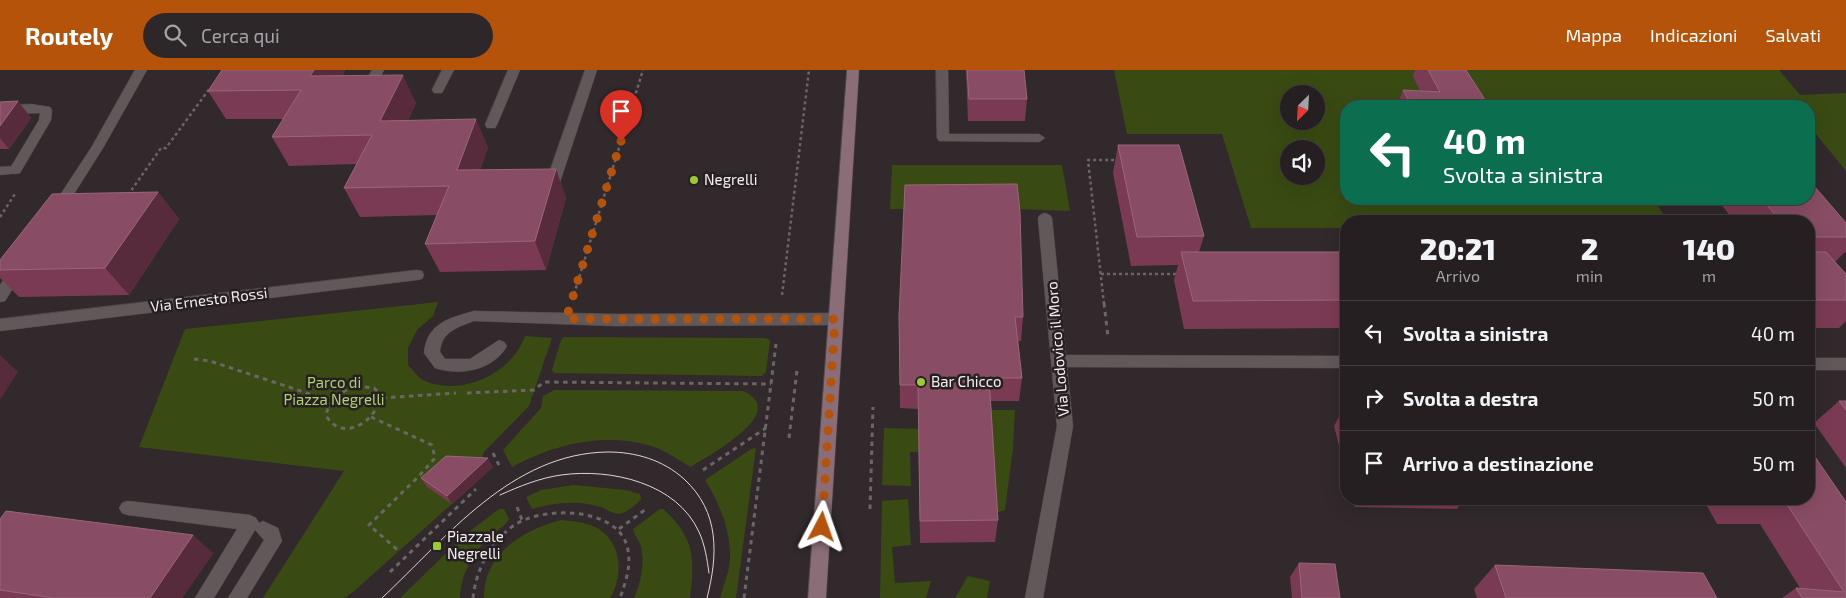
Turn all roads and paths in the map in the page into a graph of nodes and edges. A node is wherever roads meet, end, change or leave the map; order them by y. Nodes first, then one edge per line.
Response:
1 (142, 70) edge
2 (378, 70) edge
3 (448, 70) edge
4 (514, 70) edge
5 (591, 70) edge
6 (643, 70) edge
7 (853, 70) edge
8 (942, 70) edge
9 (213, 84) edge
10 (438, 90) dead end
11 (367, 91) edge
12 (0, 110) edge
13 (491, 125) dead end
14 (1039, 138) dead end
15 (1124, 160) edge
16 (0, 171) edge
17 (553, 182) edge
18 (127, 196) edge
19 (1045, 218) dead end
20 (52, 219) edge
21 (26, 258) edge
22 (1101, 274) junction
23 (1179, 274) dead end
24 (417, 275) dead end
25 (0, 297) edge
26 (566, 319) junction
27 (835, 319) junction
28 (0, 325) edge
29 (499, 346) dead end
30 (194, 359) dead end
31 (1060, 361) junction
32 (1093, 361) junction
33 (1340, 362) edge
34 (1815, 364) edge
35 (1846, 364) edge
36 (797, 370) dead end
37 (544, 382) dead end
38 (771, 384) dead end
39 (331, 401) junction
40 (873, 407) dead end
41 (371, 417) junction
42 (767, 428) dead end
43 (789, 438) dead end
44 (493, 453) dead end
45 (501, 469) dead end
46 (703, 470) dead end
47 (476, 490) dead end
48 (517, 507) dead end
49 (128, 508) dead end
50 (646, 509) dead end
51 (870, 509) dead end
52 (522, 520) junction
53 (263, 529) dead end
54 (619, 529) junction
55 (400, 552) dead end
56 (390, 572) dead end
57 (204, 598) edge
58 (237, 598) edge
59 (473, 598) edge
60 (620, 598) edge
61 (817, 598) edge
62 (1034, 598) edge

1 - 20 street
2 - 11 street
3 - 10 street
4 - 13 street
5 - 17 street
6 - 26 path
7 - 27 street
8 - 14 street
9 - 18 path
12 - 16 street
15 - 22 path
19 - 31 street, Via Lodovico il Moro
21 - 25 street
22 - 23 path
22 - 32 path
24 - 28 street, Via Ernesto Rossi
26 - 27 street
26 - 29 street
27 - 61 street
30 - 39 path
31 - 32 street
31 - 62 street, Via Lodovico il Moro
32 - 33 street
34 - 35 street
36 - 43 path
37 - 38 path
39 - 41 path
39 - 41 path
40 - 51 path
41 - 55 path
42 - 46 path
44 - 45 path
47 - 56 path
48 - 52 path
49 - 57 street
50 - 54 path
52 - 54 path
52 - 59 path
53 - 58 street
54 - 60 path

